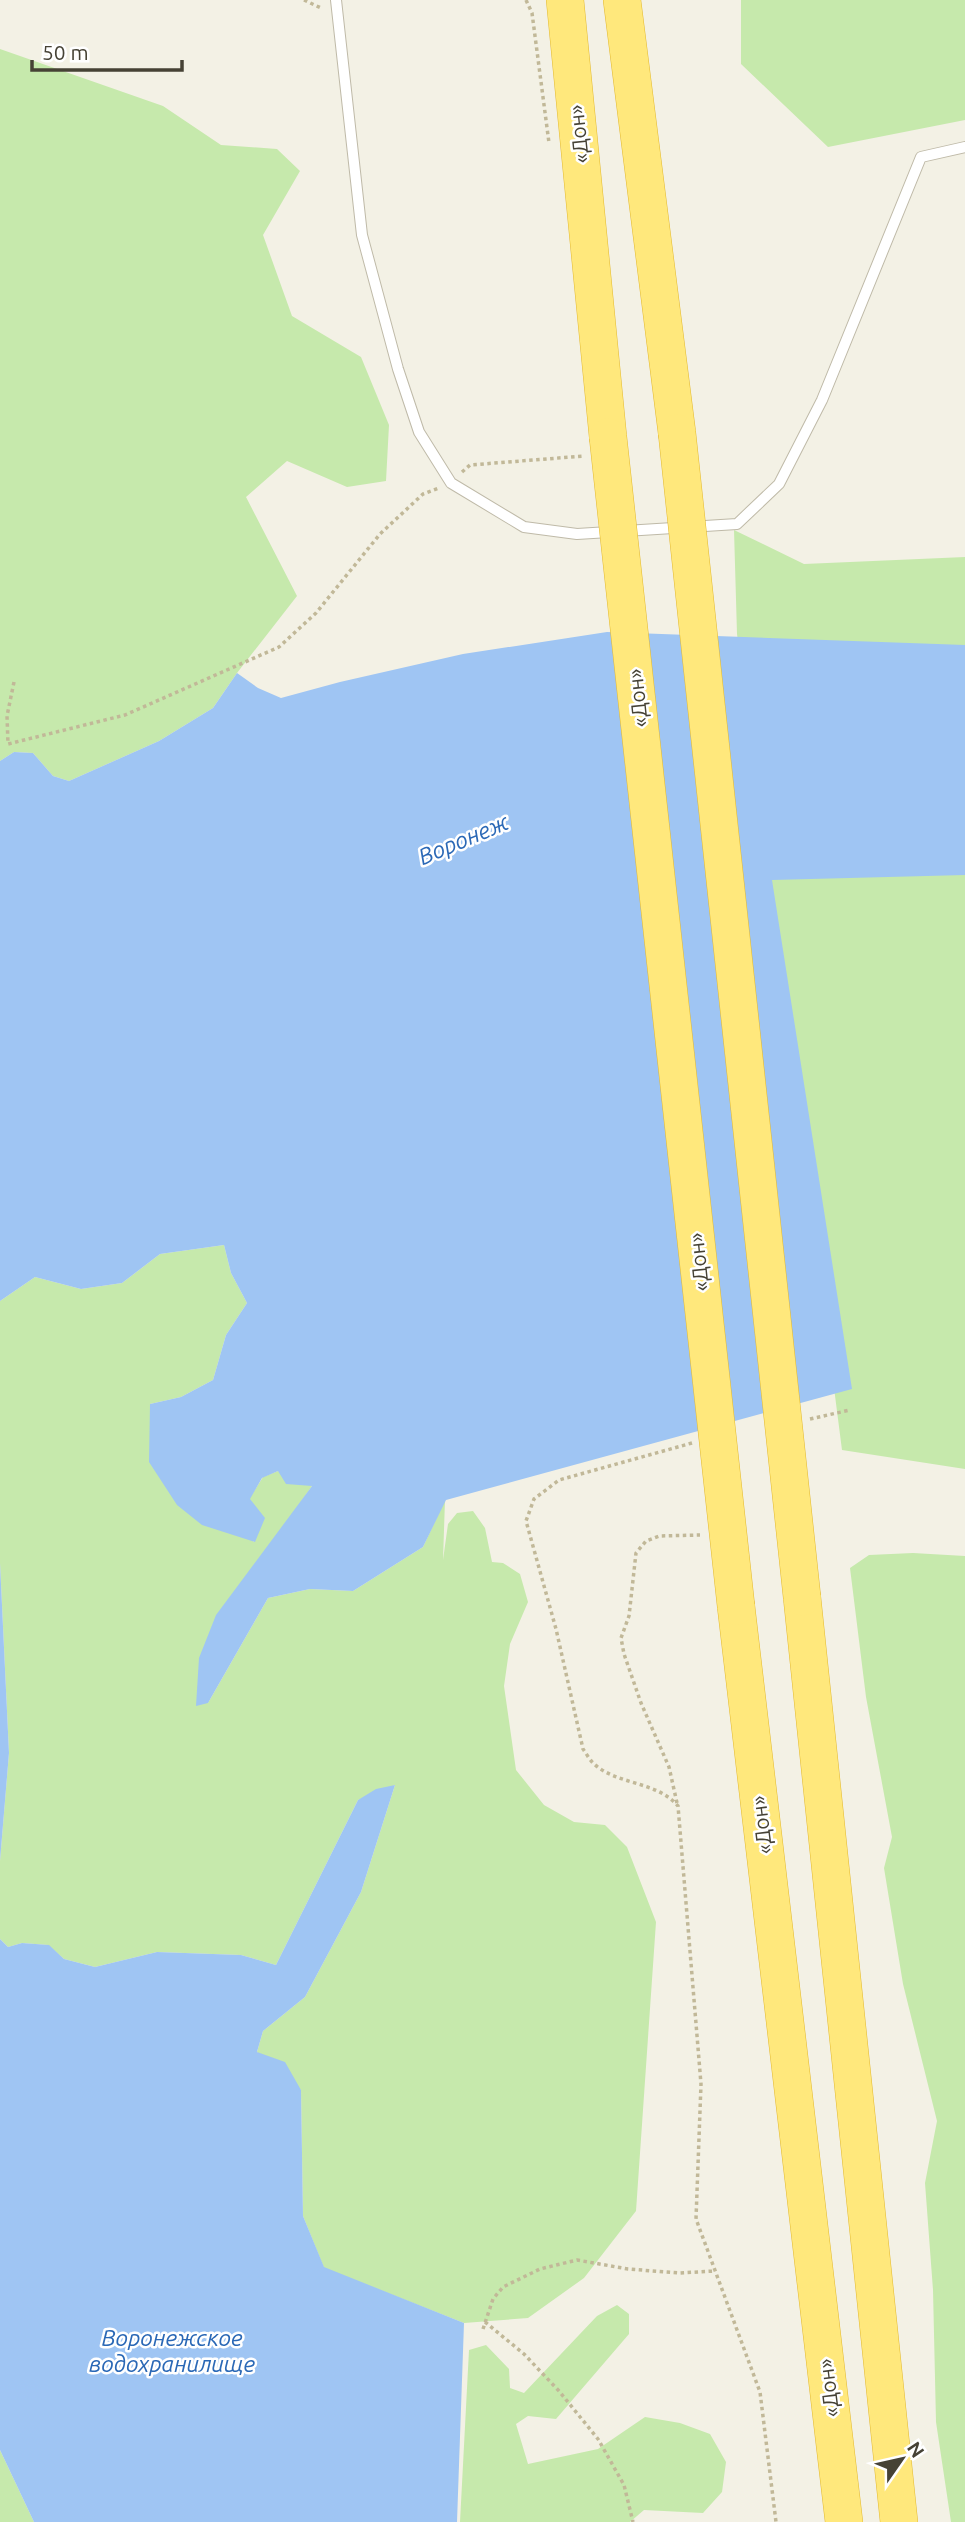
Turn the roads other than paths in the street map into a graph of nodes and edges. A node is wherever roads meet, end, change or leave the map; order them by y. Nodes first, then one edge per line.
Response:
1 (336, 0) edge
2 (622, 0) edge
3 (548, 6) edge
4 (965, 147) edge
5 (844, 2522) edge
6 (899, 2522) edge

1 - 4 lane
2 - 6 highway, bridge
3 - 5 highway, «Дон», bridge

